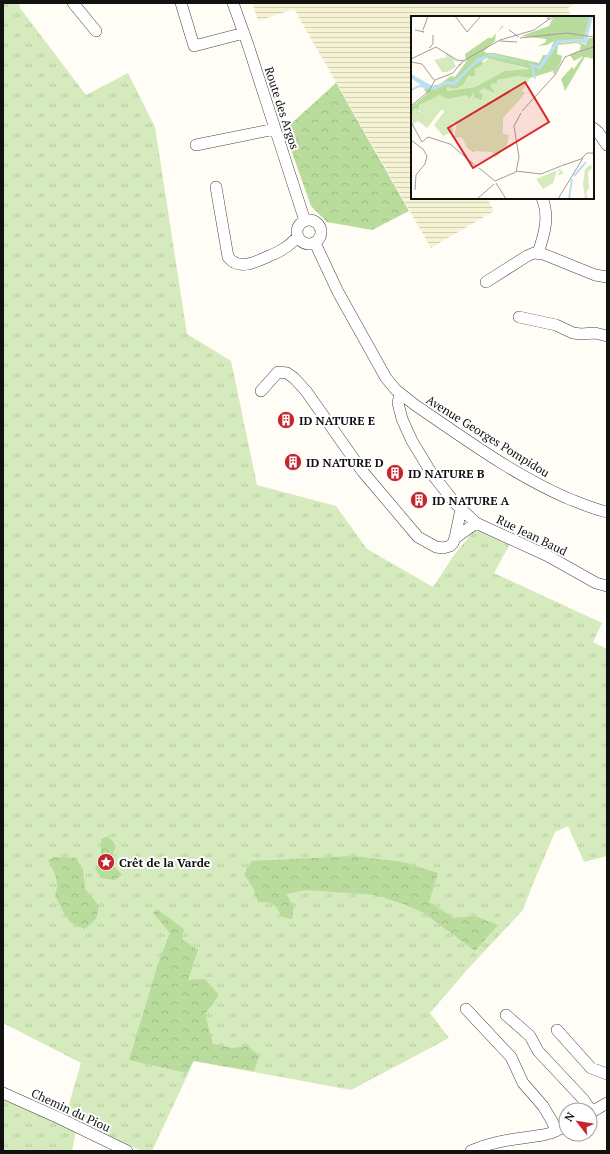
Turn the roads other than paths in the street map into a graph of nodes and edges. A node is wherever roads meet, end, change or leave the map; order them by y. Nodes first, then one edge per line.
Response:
1 (73, 3) edge
2 (181, 3) edge
3 (233, 3) edge
4 (96, 31) dead end
5 (244, 32) junction
6 (275, 128) junction
7 (594, 129) edge
8 (196, 144) dead end
9 (607, 145) edge
10 (216, 187) dead end
11 (542, 199) edge
12 (305, 221) junction
13 (298, 237) junction
14 (315, 243) junction
15 (538, 253) junction
16 (607, 277) edge
17 (486, 282) dead end
18 (519, 317) dead end
19 (607, 336) edge
20 (261, 391) dead end
21 (400, 394) junction
22 (462, 509) junction
23 (607, 512) edge
24 (476, 523) junction
25 (455, 538) junction
26 (607, 586) edge
27 (466, 1009) dead end
28 (506, 1015) dead end
29 (558, 1030) dead end
30 (607, 1074) edge
31 (3, 1093) edge
32 (585, 1102) edge
33 (607, 1103) edge
34 (598, 1109) edge
35 (558, 1126) edge
36 (558, 1129) edge
37 (128, 1151) edge
38 (471, 1151) edge

1 - 4 street
2 - 5 street
3 - 5 street, Route des Argos
5 - 6 street, Route des Argos
6 - 8 street
6 - 12 street, Route des Argos
7 - 9 street
10 - 13 street
11 - 15 street
12 - 13 street
12 - 14 street
13 - 14 street
14 - 21 street, Avenue Georges Pompidou
15 - 16 street
15 - 17 street
18 - 19 street
20 - 25 street
21 - 22 street, Rue Jean Baud
21 - 23 street, Avenue Georges Pompidou
22 - 24 street, Rue Jean Baud
22 - 25 street
24 - 25 street
24 - 26 street, Rue Jean Baud
27 - 35 street
28 - 32 street
29 - 30 street
31 - 37 street, Chemin du Piou
33 - 34 street
36 - 38 street

